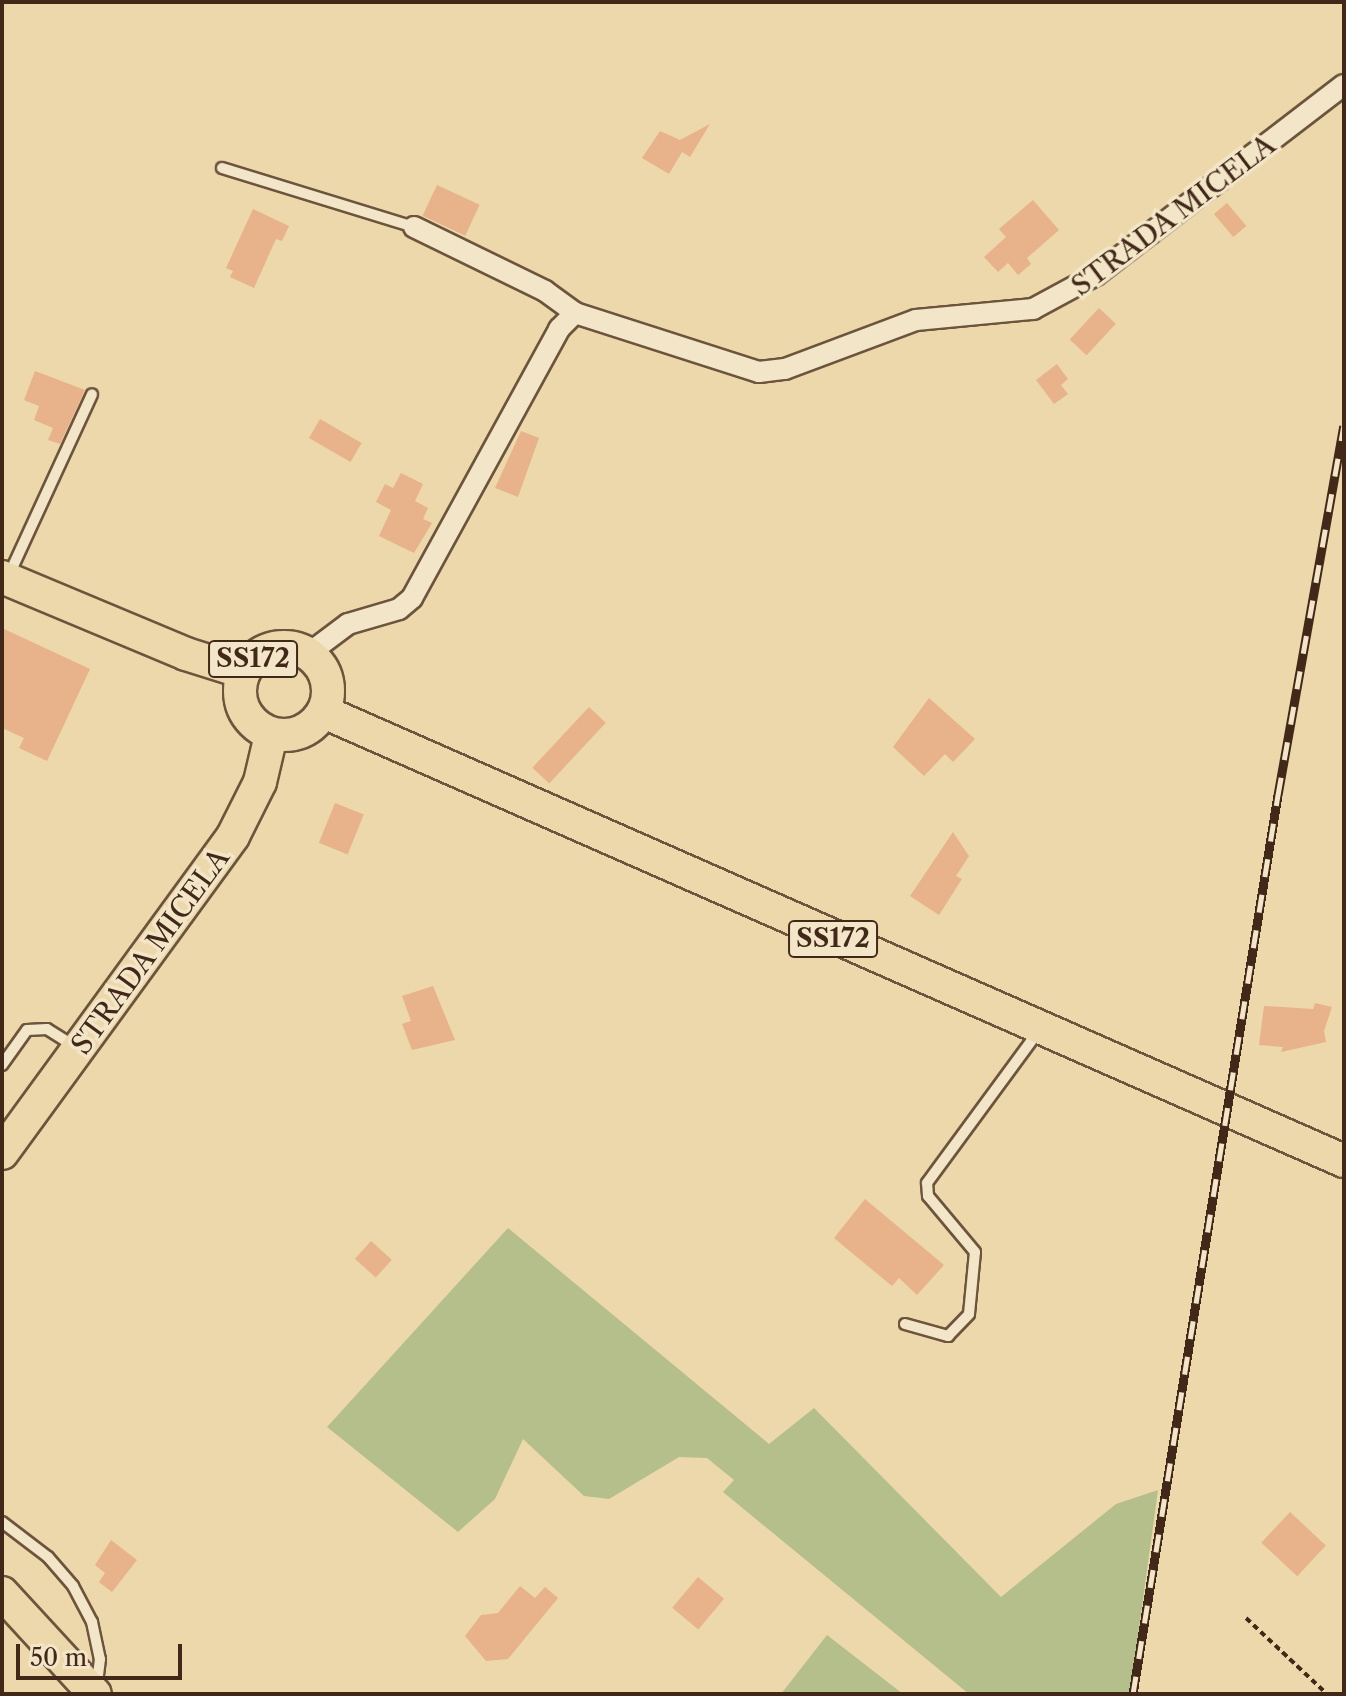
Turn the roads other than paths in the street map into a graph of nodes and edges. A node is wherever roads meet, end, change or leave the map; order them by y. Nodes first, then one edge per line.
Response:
1 (1344, 85) edge
2 (222, 168) dead end
3 (414, 227) joint
4 (575, 313) junction
5 (92, 394) dead end
6 (5, 578) edge
7 (308, 654) junction
8 (243, 672) junction
9 (324, 712) junction
10 (271, 735) junction
11 (1039, 1030) junction
12 (79, 1050) junction
13 (2, 1065) edge
14 (2, 1153) edge
15 (1344, 1161) edge
16 (905, 1324) dead end
17 (2, 1522) edge
18 (2, 1593) edge
19 (95, 1694) edge

1 - 4 street, STRADA MICELA
2 - 3 lane
3 - 4 street, STRADA MICELA
4 - 7 street
5 - 6 lane
6 - 8 main road, SS172
7 - 8 main road, SS172
7 - 9 main road, SS172
8 - 10 main road, SS172
9 - 10 main road, SS172
9 - 11 main road, SS172
10 - 12 main road, STRADA MICELA
11 - 15 main road, SS172
11 - 16 lane
12 - 13 lane
12 - 14 main road, STRADA MICELA
17 - 19 lane
18 - 19 main road

